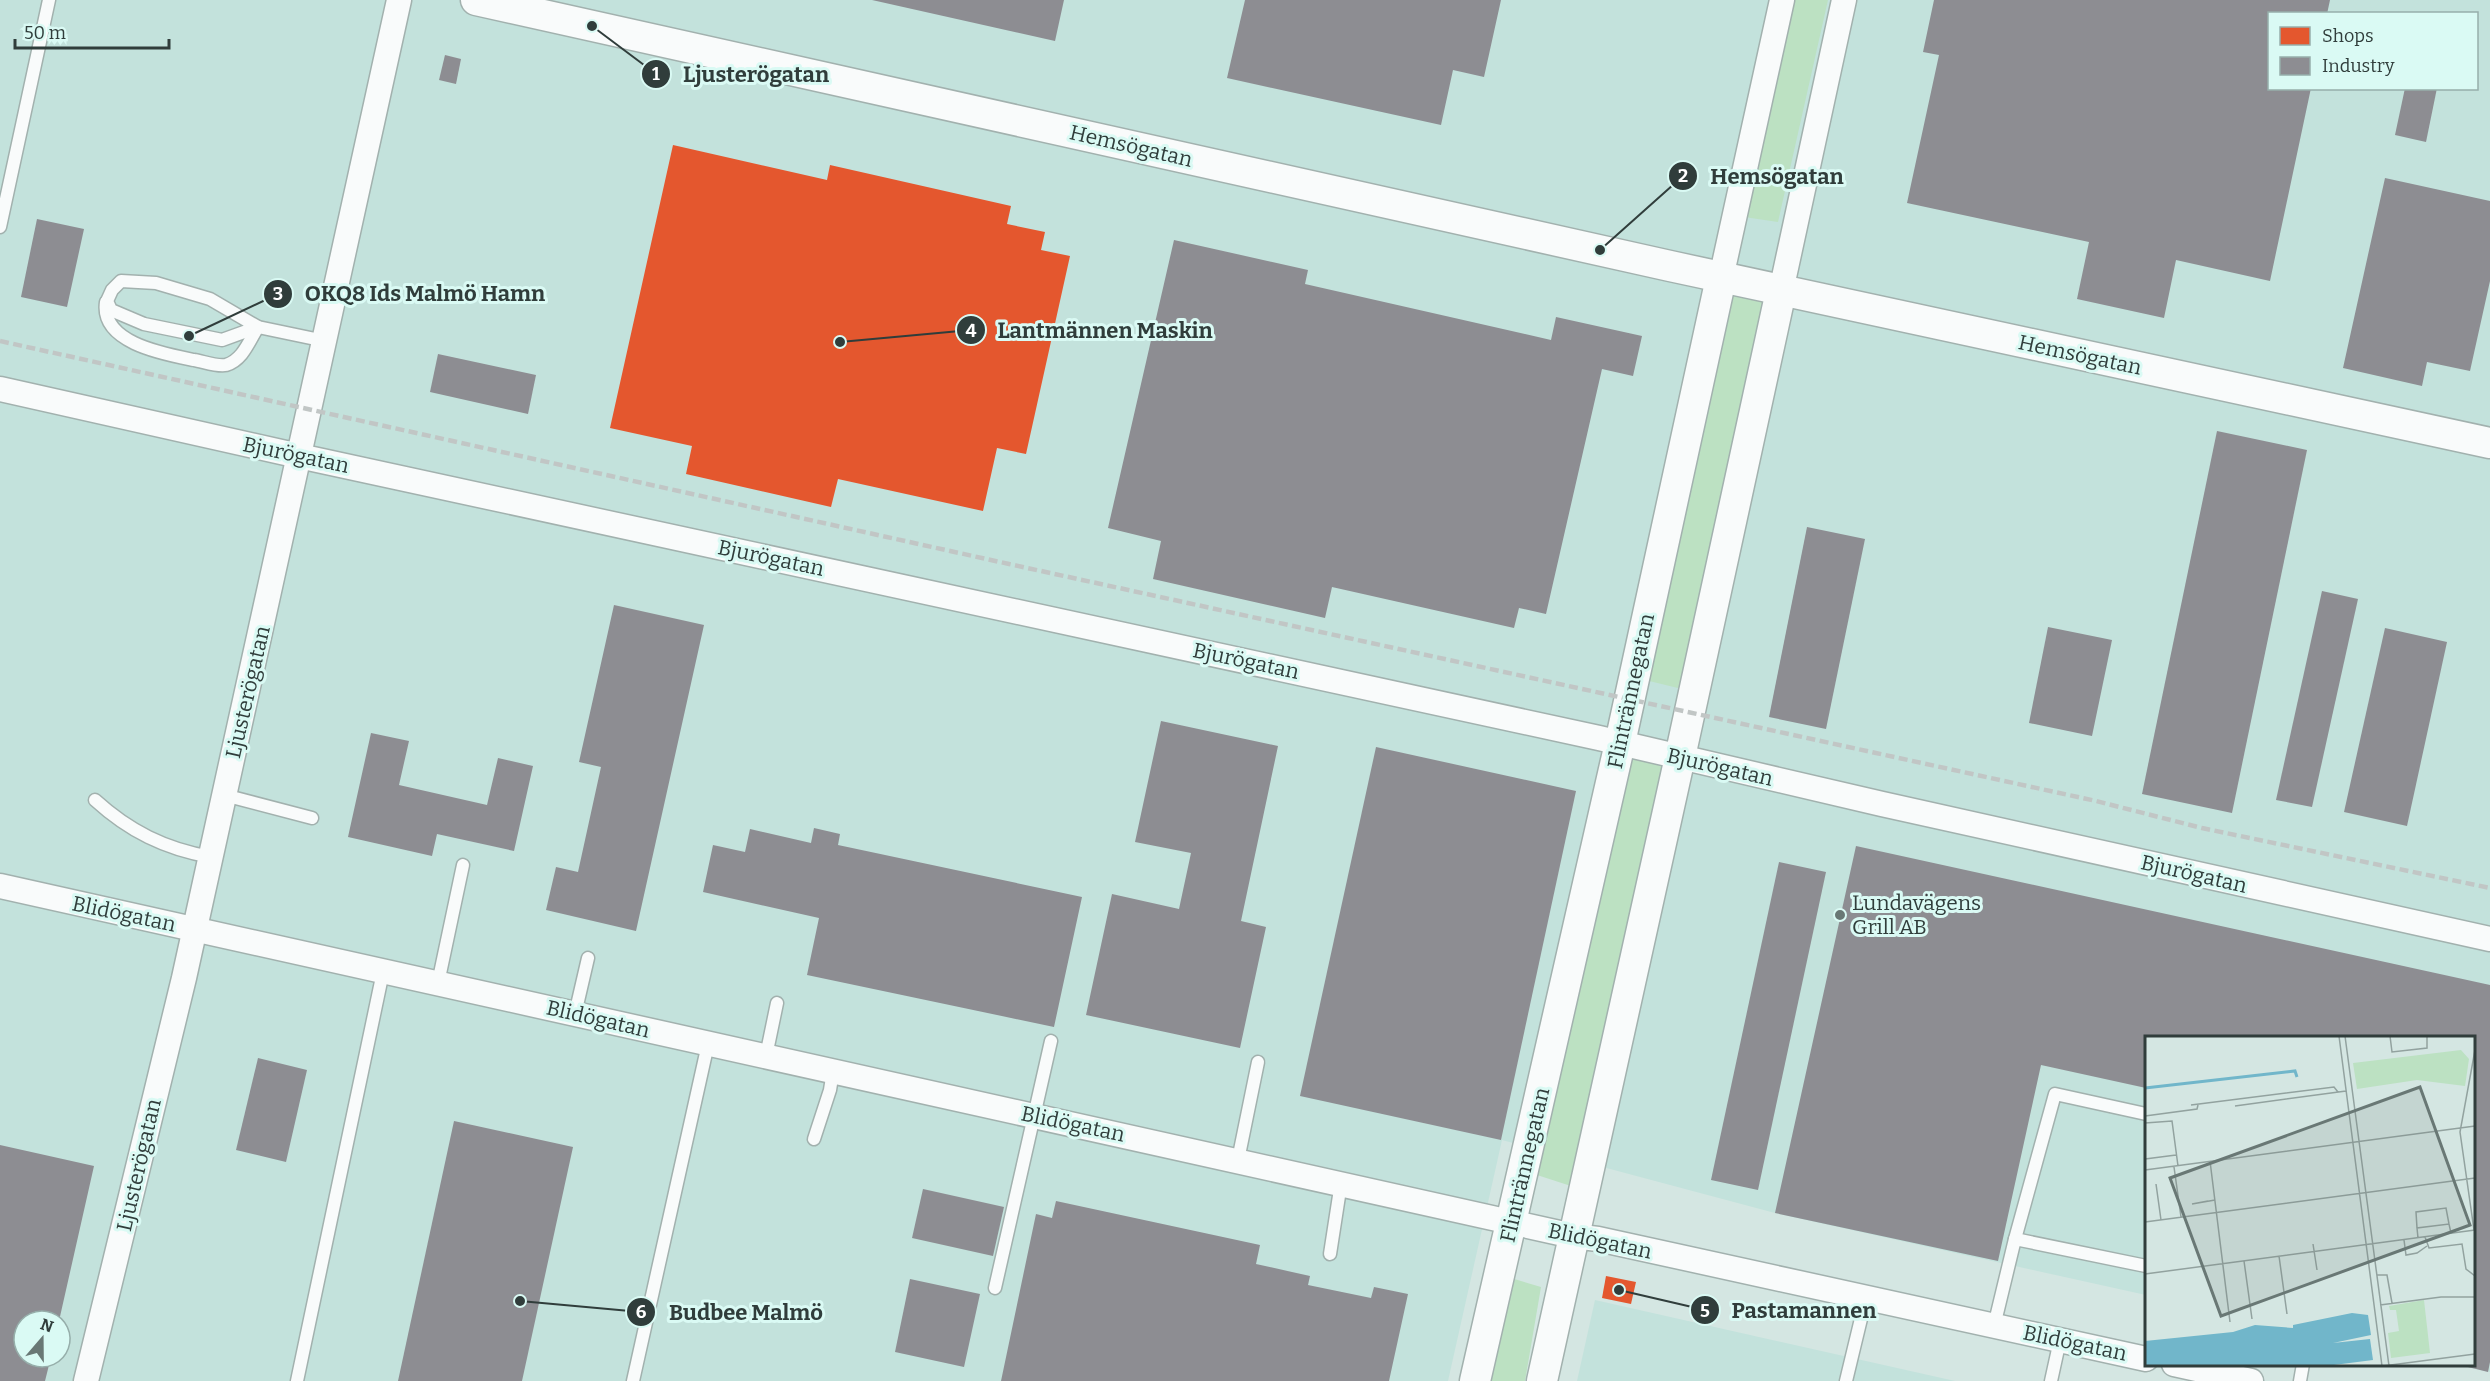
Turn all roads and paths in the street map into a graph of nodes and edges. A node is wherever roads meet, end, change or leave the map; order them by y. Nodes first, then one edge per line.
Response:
1 (49, 0) edge
2 (399, 0) edge
3 (476, 0) edge
4 (1782, 0) edge
5 (1844, 0) edge
6 (0, 227) edge
7 (1721, 278) junction
8 (1781, 291) junction
9 (106, 301) junction
10 (258, 327) junction
11 (325, 341) junction
12 (0, 389) edge
13 (2490, 443) edge
14 (299, 456) junction
15 (1620, 743) junction
16 (1680, 757) junction
17 (224, 795) junction
18 (95, 800) dead end
19 (312, 818) dead end
20 (211, 857) junction
21 (463, 865) dead end
22 (0, 886) edge
23 (194, 929) junction
24 (2490, 939) edge
25 (588, 958) dead end
26 (383, 972) junction
27 (438, 983) junction
28 (777, 1003) dead end
29 (575, 1014) junction
30 (1051, 1041) dead end
31 (708, 1044) junction
32 (766, 1056) junction
33 (1258, 1062) dead end
34 (833, 1071) junction
35 (2145, 1114) edge
36 (1034, 1115) junction
37 (814, 1139) dead end
38 (1238, 1160) junction
39 (1341, 1183) junction
40 (1512, 1222) junction
41 (1573, 1236) junction
42 (2015, 1239) junction
43 (1330, 1254) dead end
44 (2145, 1266) edge
45 (995, 1288) dead end
46 (1866, 1298) junction
47 (1994, 1326) junction
48 (2060, 1340) junction
49 (2145, 1359) edge
50 (2179, 1366) edge
51 (2303, 1366) edge
52 (86, 1381) edge
53 (297, 1381) edge
54 (633, 1381) edge
55 (1476, 1381) edge
56 (1542, 1381) edge
57 (1846, 1381) edge
58 (2052, 1381) edge
59 (2251, 1381) edge
60 (2300, 1381) edge

1 - 6 lane
2 - 11 street, Ljusterögatan
3 - 7 street, Hemsögatan
4 - 7 street, Flintrännegatan
5 - 8 street
7 - 8 street, Hemsögatan
7 - 15 street, Flintrännegatan
8 - 13 street, Hemsögatan
8 - 16 street
9 - 10 lane
9 - 10 lane
9 - 10 lane
10 - 11 lane
11 - 14 street, Ljusterögatan
12 - 14 street, Bjurögatan
14 - 15 street, Bjurögatan
14 - 17 street, Ljusterögatan
15 - 16 street, Bjurögatan
15 - 40 street, Flintrännegatan
16 - 24 street, Bjurögatan
16 - 41 street
17 - 19 lane
17 - 20 street, Ljusterögatan
18 - 20 lane
20 - 23 street, Ljusterögatan
21 - 27 lane
22 - 23 street, Blidögatan
23 - 26 street, Blidögatan
23 - 52 street, Ljusterögatan
25 - 29 lane
26 - 27 street, Blidögatan
26 - 53 lane
27 - 29 street, Blidögatan
28 - 32 lane
29 - 31 street, Blidögatan
30 - 36 lane
31 - 32 street, Blidögatan
31 - 54 lane
32 - 34 street, Blidögatan
33 - 38 lane
34 - 36 street, Blidögatan
34 - 37 lane
35 - 42 lane
36 - 38 street, Blidögatan
36 - 45 lane
38 - 39 street, Blidögatan
39 - 40 street, Blidögatan
39 - 43 lane
40 - 41 street, Blidögatan
40 - 55 street, Flintrännegatan
41 - 46 street, Blidögatan
41 - 56 street
42 - 44 lane
42 - 47 lane
46 - 47 street, Blidögatan
46 - 57 lane
47 - 48 street, Blidögatan
48 - 49 street, Blidögatan
48 - 58 lane
50 - 59 street
51 - 60 lane

